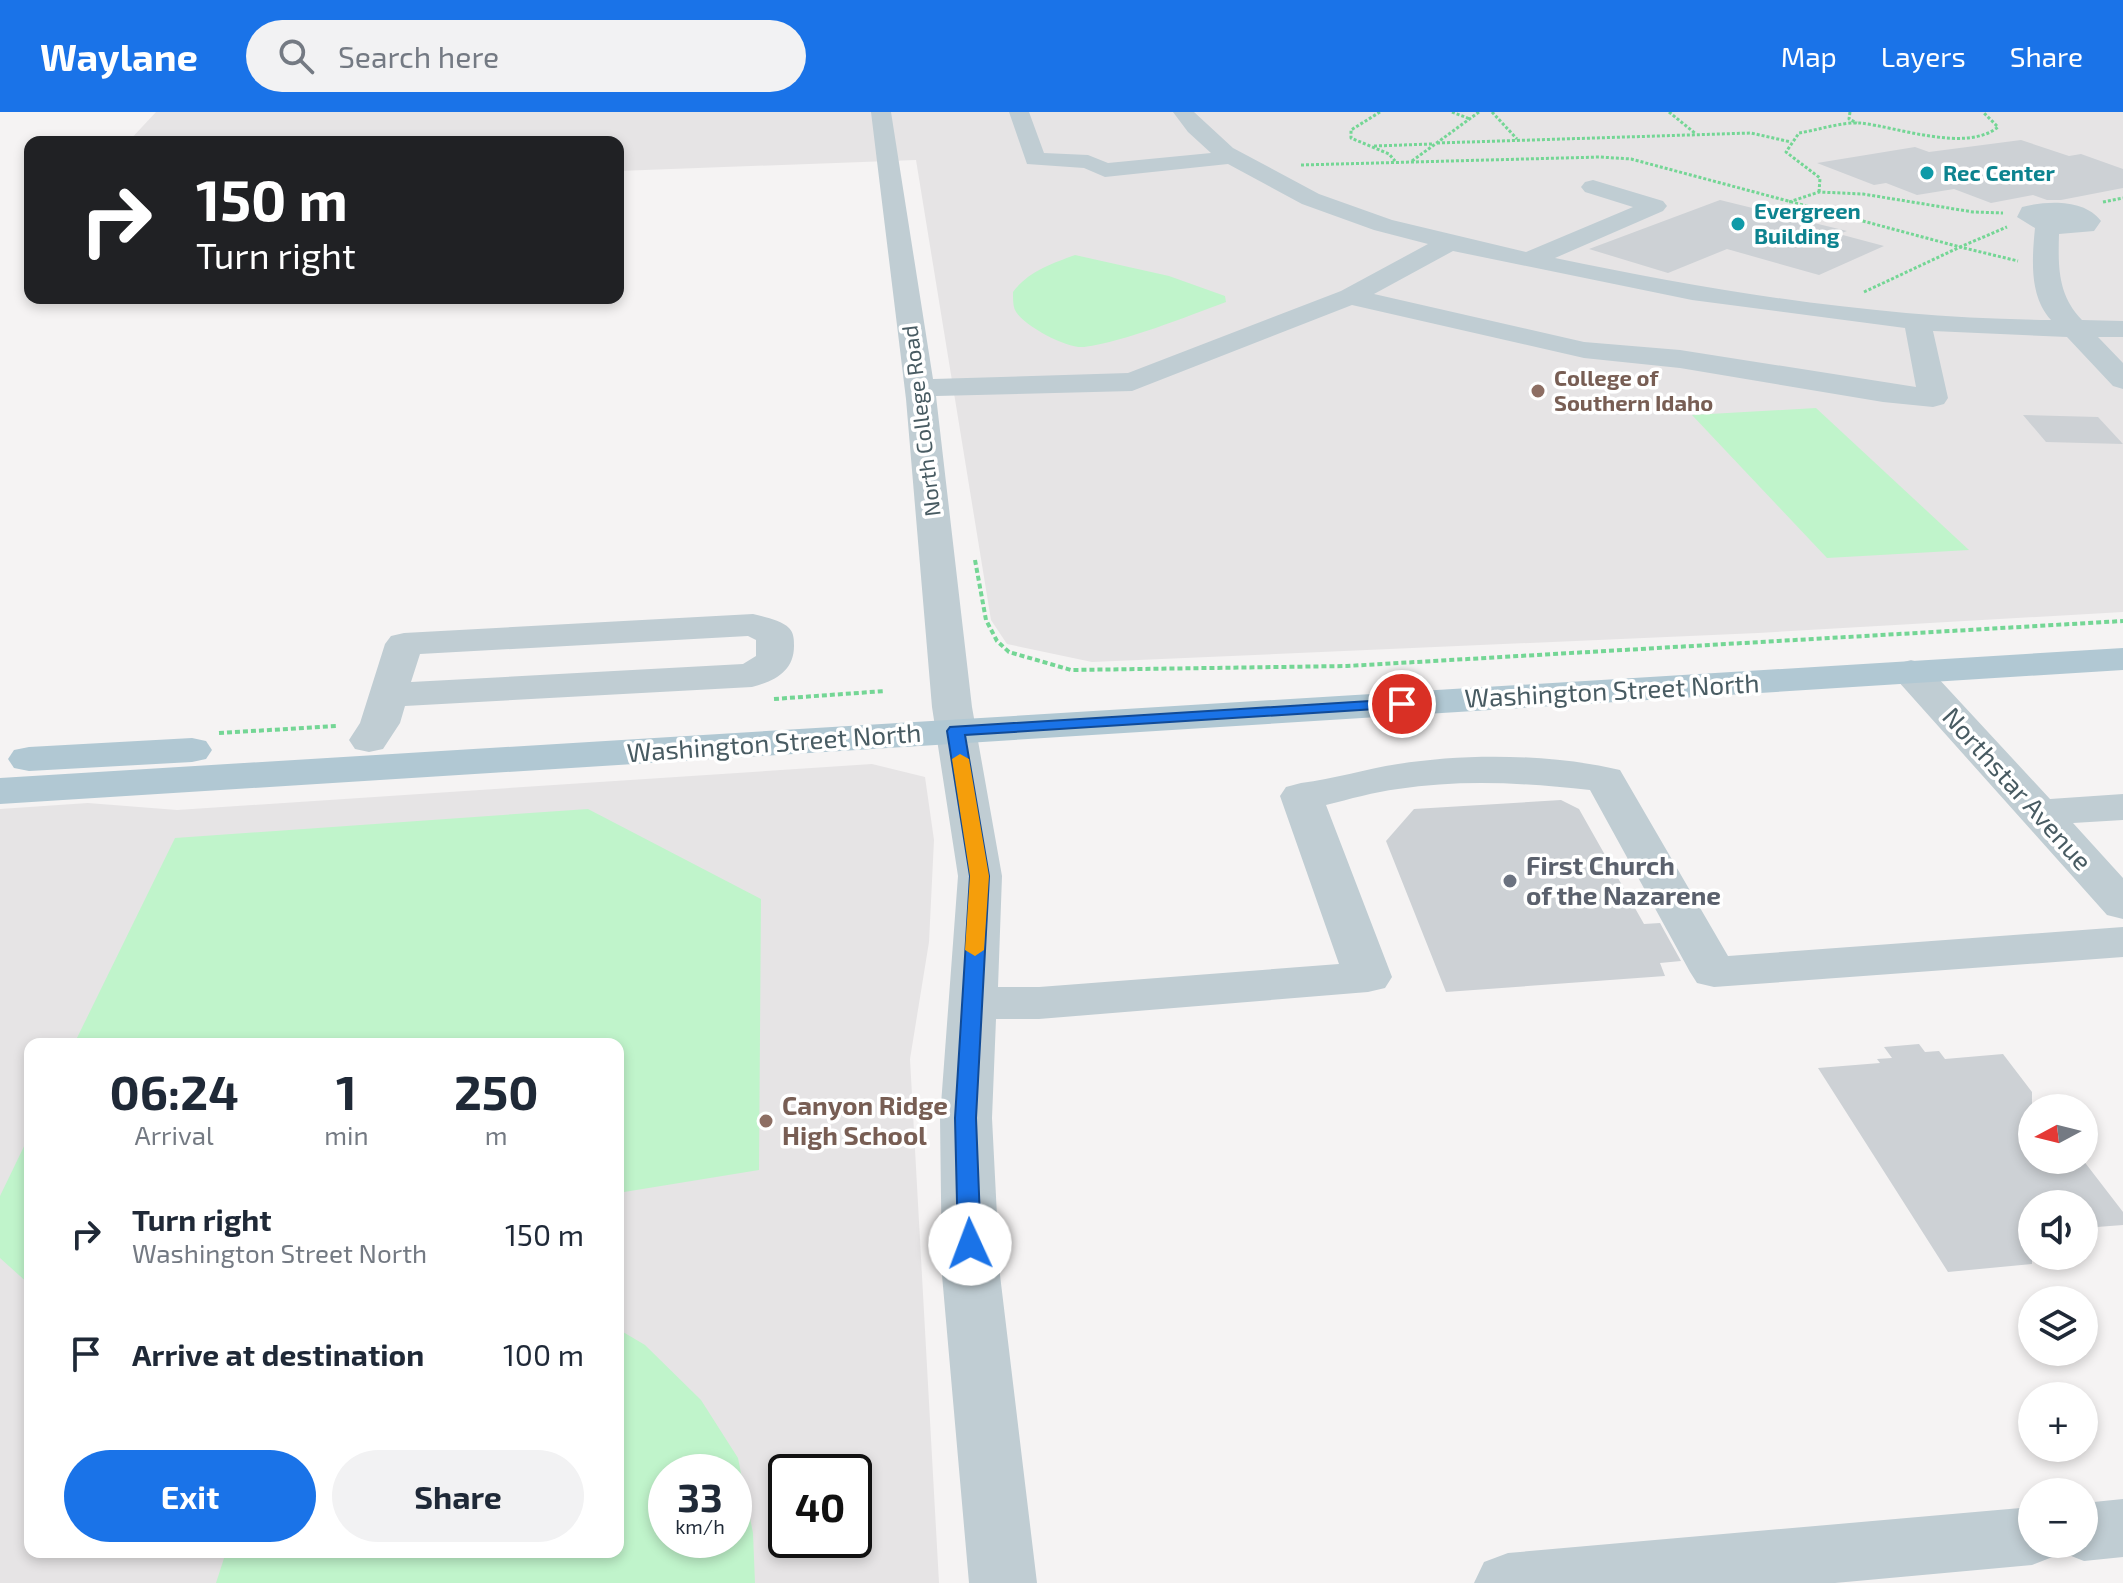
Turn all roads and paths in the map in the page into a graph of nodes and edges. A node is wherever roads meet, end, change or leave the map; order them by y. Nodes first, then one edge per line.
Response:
1 (881, 112) edge
2 (1019, 112) edge
3 (1183, 112) edge
4 (1380, 112) edge
5 (1452, 112) edge
6 (1479, 112) edge
7 (1492, 112) edge
8 (1669, 112) edge
9 (1850, 112) edge
10 (1983, 112) edge
11 (1470, 119) junction
12 (1858, 123) junction
13 (1697, 135) junction
14 (1518, 140) junction
15 (1791, 142) junction
16 (1436, 143) junction
17 (1373, 146) junction
18 (1233, 157) junction
19 (1395, 162) dead end
20 (1410, 162) dead end
21 (1593, 187) dead end
22 (1819, 192) junction
23 (1788, 202) dead end
24 (2038, 219) joint
25 (1449, 243) junction
26 (1528, 260) junction
27 (2046, 268) junction
28 (1350, 297) junction
29 (1851, 298) dead end
30 (1917, 321) junction
31 (2071, 328) junction
32 (2123, 329) edge
33 (2123, 380) edge
34 (919, 388) junction
35 (975, 560) dead end
36 (2123, 621) edge
37 (2123, 634) edge
38 (2123, 659) edge
39 (1911, 672) junction
40 (388, 695) junction
41 (954, 719) junction
42 (369, 740) junction
43 (0, 760) edge
44 (0, 791) edge
45 (2123, 807) edge
46 (2039, 813) junction
47 (2123, 905) edge
48 (2123, 942) edge
49 (971, 1003) junction
50 (2123, 1528) edge
51 (2098, 1531) edge
52 (2018, 1537) edge
53 (1003, 1583) edge
54 (1508, 1583) edge

1 - 34 street, North College Road
2 - 18 street
3 - 18 street
4 - 17 path
5 - 11 path
6 - 11 path
7 - 14 path
8 - 13 path
9 - 12 path
10 - 12 path
11 - 16 path
12 - 15 path
13 - 14 path
13 - 15 path
14 - 16 path
15 - 22 path
16 - 17 path
16 - 20 path
17 - 19 path
18 - 25 street
21 - 26 street
22 - 23 path
22 - 24 path
24 - 27 street
25 - 26 street
25 - 28 street
26 - 30 street
27 - 29 path
27 - 31 street
28 - 30 street
28 - 34 street
30 - 31 street
31 - 32 street
31 - 33 street
34 - 41 street, North College Road
35 - 36 path
37 - 41 main road, Washington Street North
38 - 39 main road, Washington Street North
39 - 41 main road, Washington Street North
39 - 46 street, Northstar Avenue
40 - 40 street
40 - 42 street
41 - 42 main road, Washington Street North
41 - 44 main road, Washington Street North
41 - 49 street, North College Road
42 - 43 main road, Washington Street North
45 - 46 street
46 - 47 street, Northstar Avenue
48 - 49 street
49 - 53 street, North College Road
50 - 51 street
52 - 54 street

